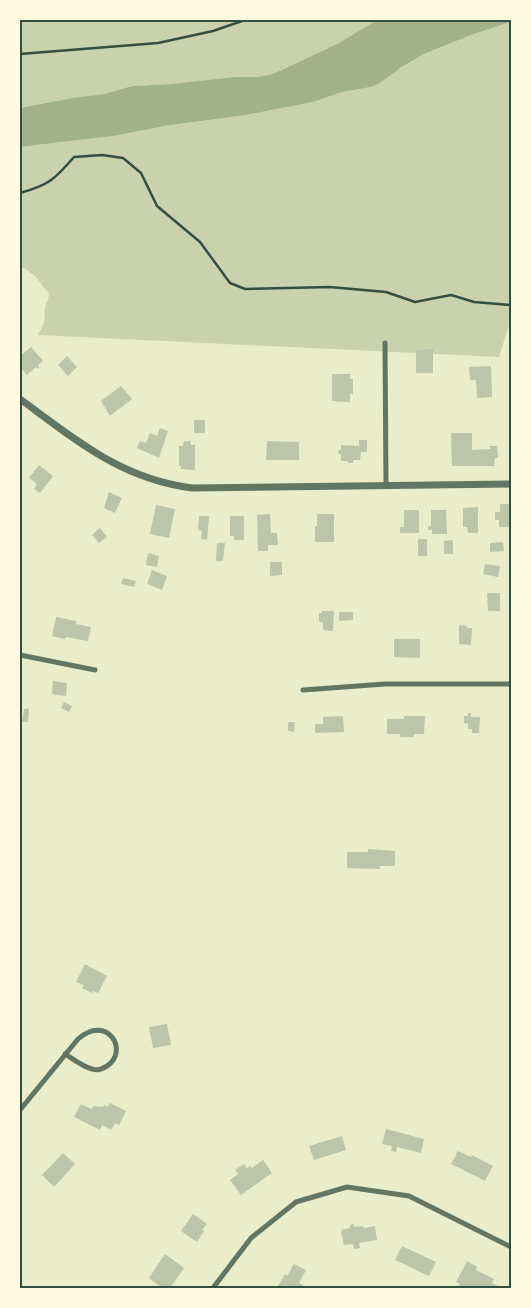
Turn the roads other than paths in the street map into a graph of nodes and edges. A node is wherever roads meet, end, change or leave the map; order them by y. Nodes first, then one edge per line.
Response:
1 (385, 343) dead end
2 (20, 399) edge
3 (511, 484) edge
4 (386, 486) junction
5 (20, 655) edge
6 (95, 670) dead end
7 (511, 684) edge
8 (303, 690) dead end
9 (65, 1054) junction
10 (20, 1110) edge
11 (511, 1246) edge
12 (213, 1288) edge

1 - 4 street
2 - 4 street
3 - 4 street
5 - 6 street
7 - 8 street
9 - 9 street
9 - 10 street
11 - 12 street

